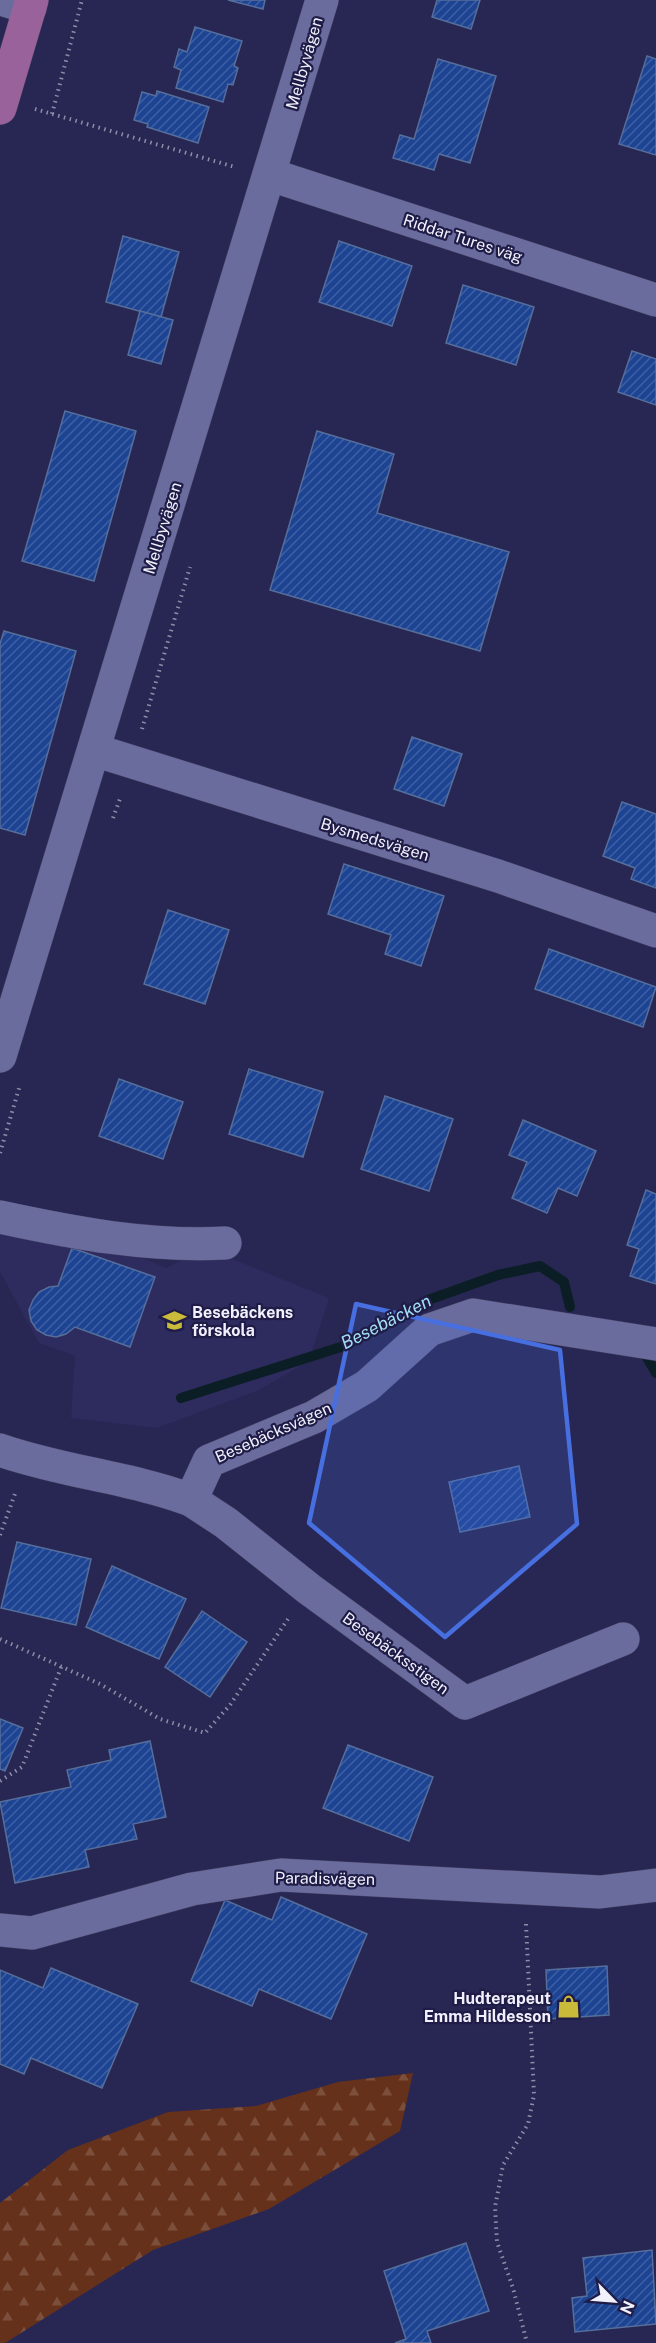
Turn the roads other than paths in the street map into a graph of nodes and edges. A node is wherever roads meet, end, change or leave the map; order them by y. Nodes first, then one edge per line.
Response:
1 (322, 0) edge
2 (22, 3) edge
3 (1, 103) edge
4 (271, 175) junction
5 (656, 300) edge
6 (93, 750) junction
7 (656, 931) edge
8 (0, 1056) edge
9 (0, 1217) edge
10 (225, 1243) dead end
11 (656, 1344) edge
12 (14, 1455) edge
13 (191, 1500) junction
14 (623, 1639) dead end
15 (656, 1886) edge
16 (0, 1930) edge

1 - 4 street, Mellbyvägen
2 - 3 main road
4 - 5 street, Riddar Tures väg
4 - 6 street, Mellbyvägen
6 - 7 street, Bysmedsvägen
6 - 8 street, Mellbyvägen
9 - 10 street
11 - 13 street, Besebäcksvägen
12 - 13 street
13 - 14 street, Besebäcksstigen
15 - 16 street, Paradisvägen

